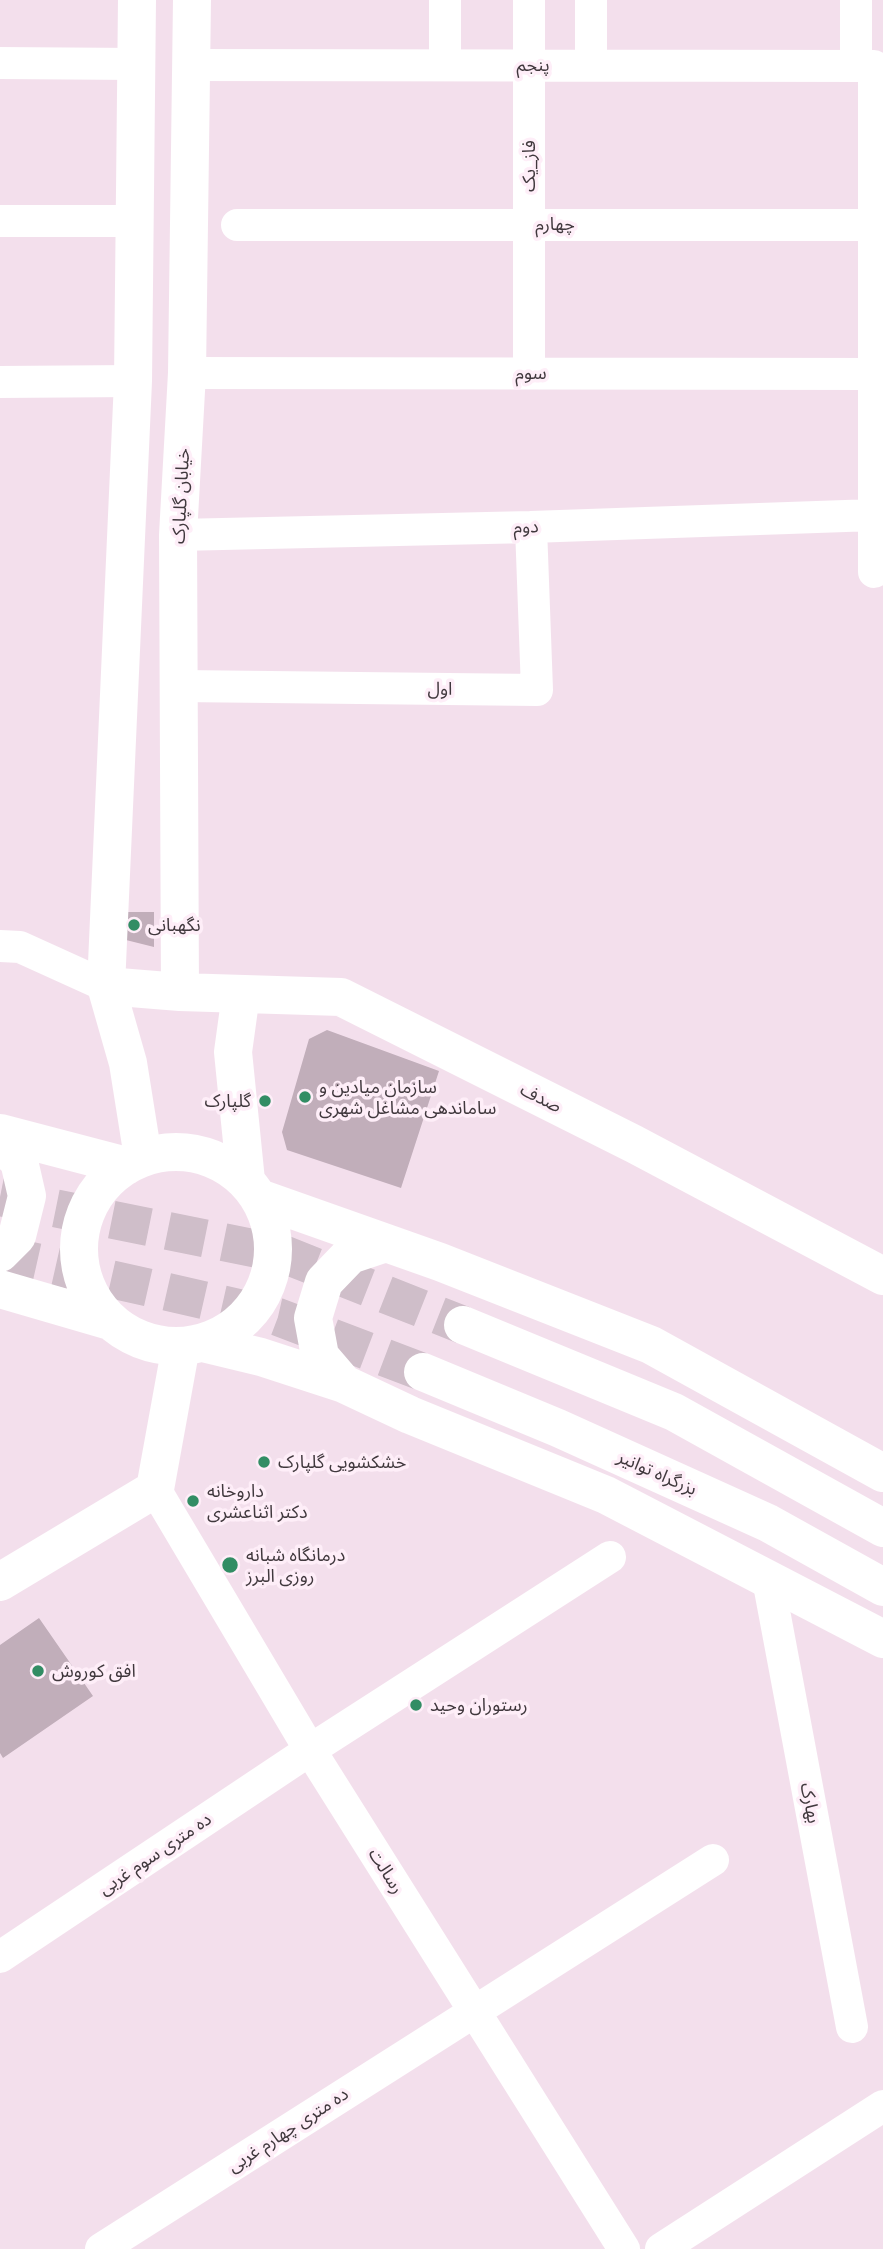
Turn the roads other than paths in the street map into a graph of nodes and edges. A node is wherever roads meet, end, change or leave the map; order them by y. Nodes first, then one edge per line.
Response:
1 (137, 0) edge
2 (192, 0) edge
3 (445, 0) edge
4 (530, 0) edge
5 (591, 0) edge
6 (856, 0) edge
7 (0, 63) edge
8 (136, 64) junction
9 (191, 65) junction
10 (444, 65) junction
11 (529, 65) junction
12 (591, 65) junction
13 (865, 66) junction
14 (0, 221) edge
15 (134, 221) junction
16 (529, 224) junction
17 (237, 225) dead end
18 (874, 225) junction
19 (187, 373) junction
20 (529, 373) junction
21 (874, 374) junction
22 (133, 381) junction
23 (0, 382) edge
24 (874, 515) junction
25 (531, 527) junction
26 (178, 535) junction
27 (874, 572) dead end
28 (180, 686) junction
29 (0, 946) edge
30 (106, 986) junction
31 (180, 992) junction
32 (241, 994) junction
33 (0, 1133) edge
34 (0, 1143) edge
35 (135, 1162) junction
36 (252, 1189) junction
37 (386, 1243) junction
38 (0, 1253) edge
39 (883, 1276) edge
40 (0, 1289) edge
41 (110, 1321) junction
42 (463, 1325) tunnel mouth
43 (192, 1344) junction
44 (424, 1372) tunnel mouth
45 (344, 1384) junction
46 (883, 1473) edge
47 (155, 1489) junction
48 (883, 1528) edge
49 (610, 1557) dead end
50 (768, 1579) junction
51 (0, 1582) edge
52 (883, 1587) edge
53 (883, 1639) edge
54 (310, 1750) junction
55 (713, 1860) dead end
56 (0, 1957) edge
57 (474, 2011) junction
58 (852, 2027) dead end
59 (883, 2106) edge
60 (101, 2249) edge
61 (624, 2249) edge
62 (661, 2249) edge

1 - 8 main road
2 - 9 main road, خیابان گلپارک
3 - 10 street
4 - 11 street, فاز_یک
5 - 12 street
6 - 13 street
7 - 8 street
8 - 15 main road
9 - 10 street, پنجم
9 - 19 main road, خیابان گلپارک
10 - 11 street, پنجم
11 - 12 street, پنجم
11 - 16 street, فاز_یک
12 - 13 street, پنجم
13 - 18 street
14 - 15 street
15 - 22 main road
16 - 17 street, چهارم
16 - 18 street, چهارم
16 - 20 street, فاز_یک
18 - 21 street
19 - 20 street, سوم
19 - 26 main road, خیابان گلپارک
20 - 21 street, سوم
21 - 24 street
22 - 23 street
22 - 30 main road
24 - 25 street, دوم
24 - 27 street
25 - 26 street, دوم
25 - 28 street, اول
26 - 28 main road, خیابان گلپارک
28 - 31 main road, خیابان گلپارک
29 - 30 street
30 - 31 main road, صدف
30 - 35 main road
31 - 32 main road, صدف
32 - 36 main road
32 - 39 main road, صدف
33 - 35 main road
34 - 38 main road
35 - 36 main road
35 - 41 main road
36 - 37 main road
36 - 43 main road
37 - 45 main road
37 - 46 main road
40 - 41 main road
41 - 43 main road
42 - 48 main road
43 - 45 main road
43 - 47 main road
44 - 52 main road, بزرگراه توانیر
45 - 50 main road
47 - 51 main road
47 - 54 street, رسالت
49 - 54 street, ده متری سوم غربی
50 - 53 main road
50 - 58 street, بهارک
54 - 56 street, ده متری سوم غربی
54 - 57 street, رسالت
55 - 57 street, ده متری چهارم غربی
57 - 60 street, ده متری چهارم غربی
57 - 61 street, رسالت
59 - 62 street

